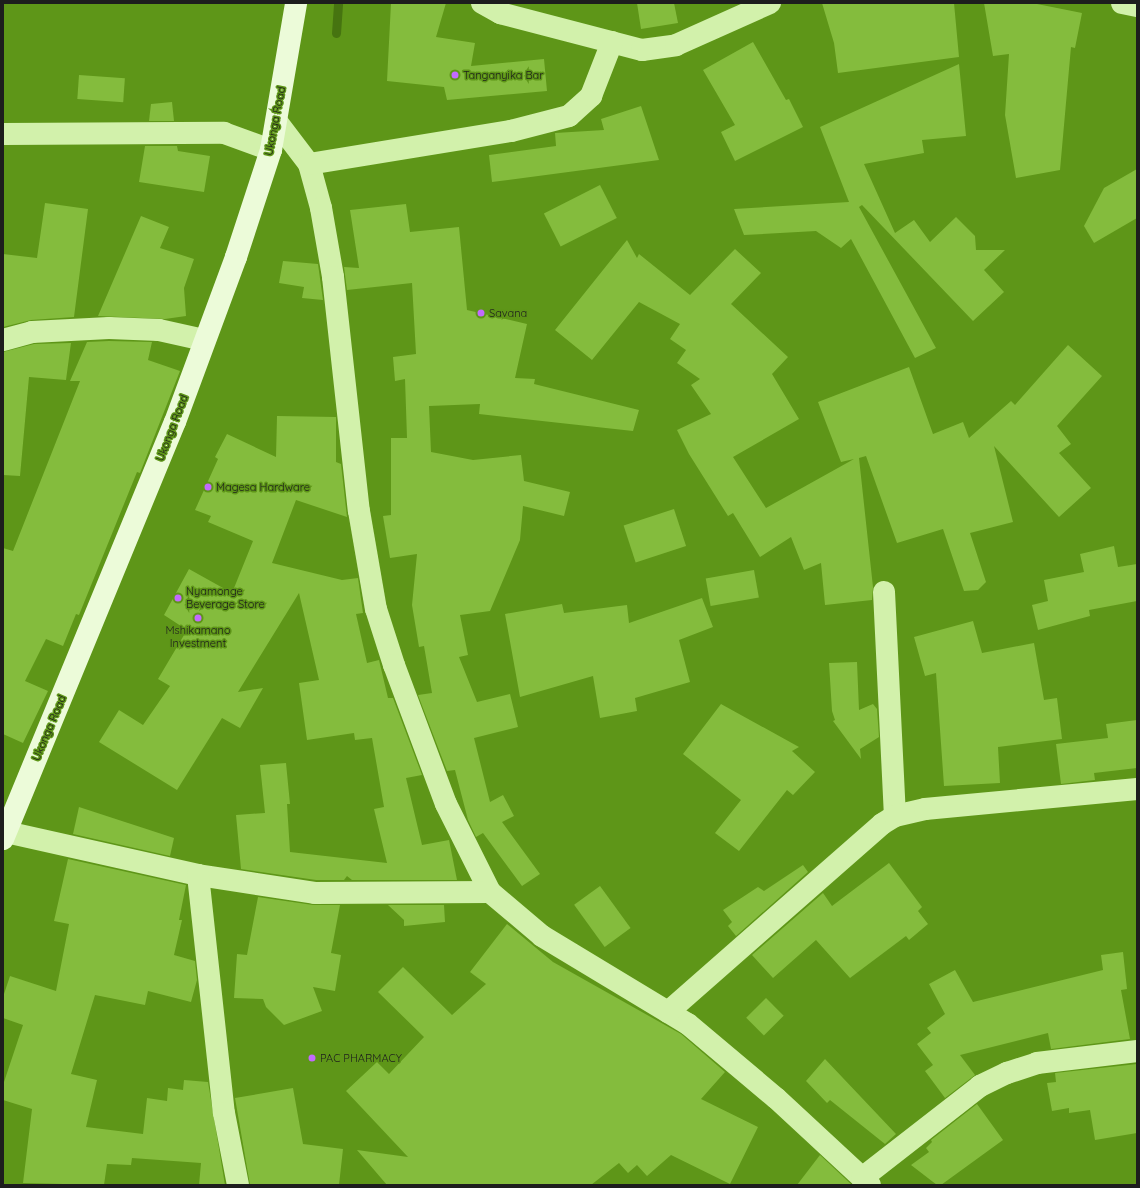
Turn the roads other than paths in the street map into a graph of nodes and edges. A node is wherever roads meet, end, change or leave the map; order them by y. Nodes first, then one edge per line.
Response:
1 (296, 3) edge
2 (482, 3) edge
3 (770, 3) edge
4 (1122, 3) edge
5 (1137, 6) edge
6 (612, 42) junction
7 (277, 122) junction
8 (3, 134) edge
9 (271, 150) junction
10 (309, 164) junction
11 (3, 340) edge
12 (204, 340) junction
13 (884, 592) dead end
14 (1137, 789) edge
15 (895, 816) junction
16 (4, 836) edge
17 (198, 875) junction
18 (490, 892) junction
19 (668, 1012) junction
20 (1137, 1051) edge
21 (866, 1182) edge
22 (238, 1185) edge

1 - 7 street, Ukonga Road
2 - 6 street
3 - 6 street
4 - 5 street
6 - 10 street
7 - 9 street, Ukonga Road
7 - 10 street
8 - 9 street
9 - 12 street, Ukonga Road
10 - 18 street
11 - 12 street
12 - 16 street, Ukonga Road
13 - 15 street
14 - 15 street
15 - 19 street
16 - 17 street
17 - 18 street
17 - 22 street
18 - 19 street
19 - 21 street
20 - 21 street

